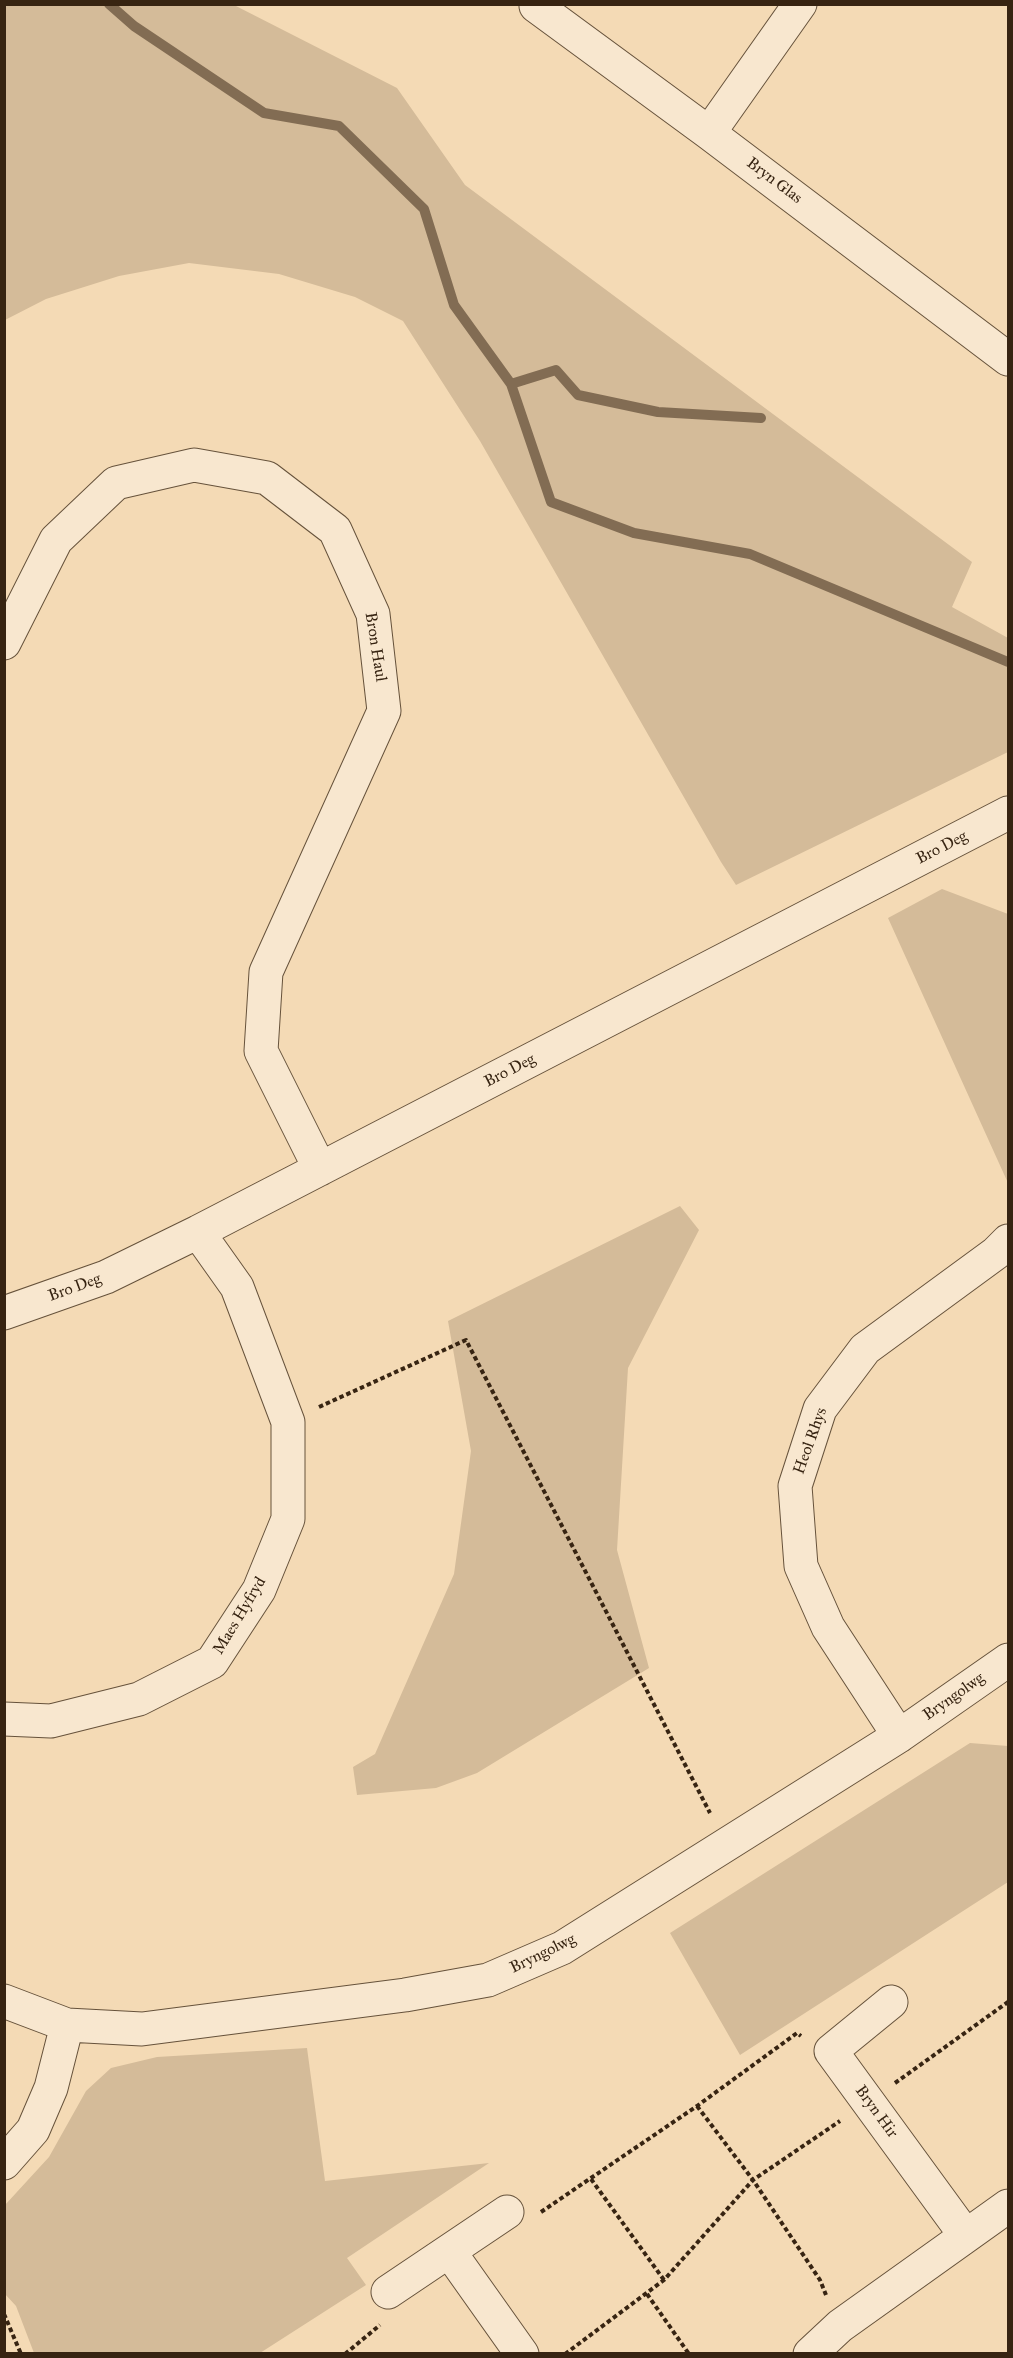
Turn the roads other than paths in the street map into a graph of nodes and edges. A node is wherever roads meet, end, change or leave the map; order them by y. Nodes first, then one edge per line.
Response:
1 (800, 4) edge
2 (536, 6) dead end
3 (709, 133) junction
4 (1008, 359) edge
5 (4, 643) edge
6 (1008, 814) edge
7 (320, 1169) junction
8 (198, 1232) junction
9 (1008, 1241) edge
10 (4, 1313) edge
11 (1008, 1660) edge
12 (4, 1719) edge
13 (899, 1736) junction
14 (4, 2001) edge
15 (891, 2002) dead end
16 (67, 2025) junction
17 (4, 2163) edge
18 (1008, 2206) edge
19 (507, 2212) road end
20 (966, 2236) junction
21 (449, 2251) junction
22 (388, 2292) dead end
23 (522, 2354) edge
24 (810, 2354) edge

1 - 3 street
2 - 3 street, Bryn Glas
3 - 4 street, Bryn Glas
5 - 7 street, Bron Haul
6 - 7 street, Bro Deg
7 - 8 street, Bro Deg
8 - 10 street, Bro Deg
8 - 12 street, Maes Hyfryd
9 - 13 street, Heol Rhys
11 - 13 street, Bryngolwg
13 - 16 street, Bryngolwg
14 - 16 street, Bryngolwg
15 - 20 street, Bryn Hir
16 - 17 street
18 - 20 street
19 - 21 street
20 - 24 street
21 - 22 street
21 - 23 street

